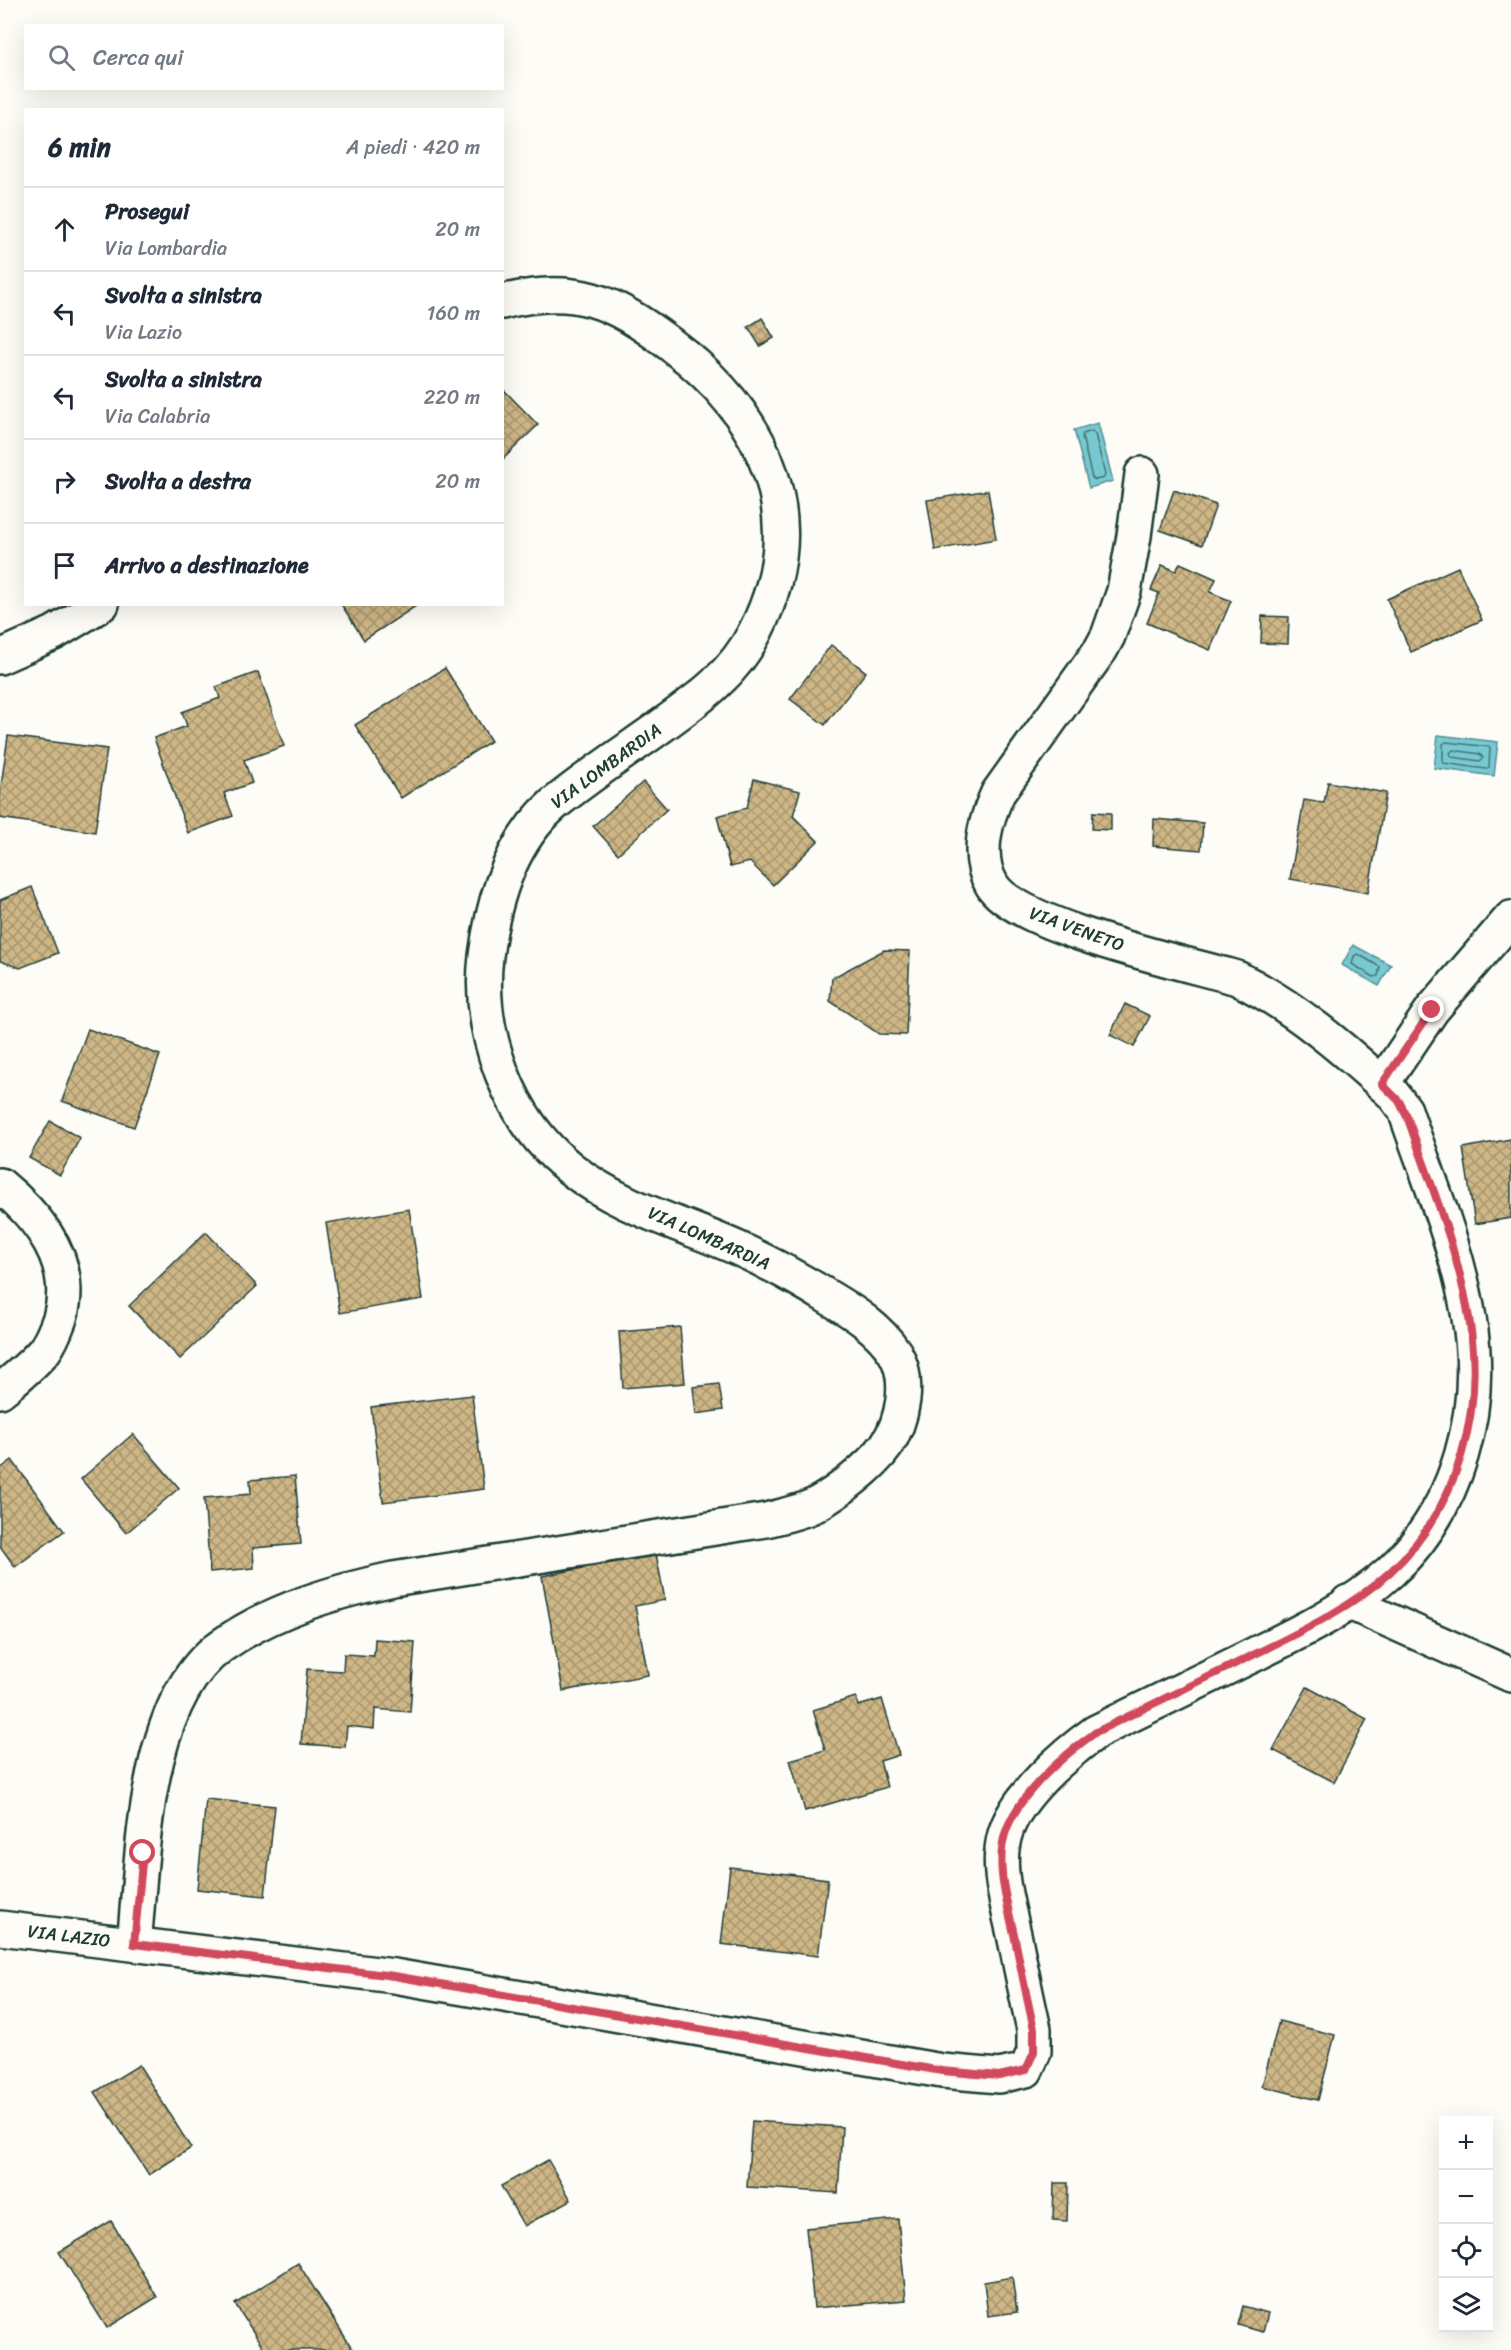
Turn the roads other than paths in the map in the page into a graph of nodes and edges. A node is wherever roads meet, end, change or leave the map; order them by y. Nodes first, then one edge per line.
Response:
1 (504, 302) edge
2 (1142, 474) dead end
3 (99, 606) edge
4 (0, 657) edge
5 (1511, 918) edge
6 (1391, 1093) junction
7 (0, 1185) edge
8 (0, 1391) edge
9 (1348, 1602) junction
10 (1511, 1675) edge
11 (0, 1928) edge
12 (134, 1944) junction

1 - 12 street, VIA LOMBARDIA
2 - 6 street, VIA VENETO
3 - 4 street
5 - 6 street
6 - 9 street
7 - 8 street
9 - 10 street
9 - 12 street, VIA LAZIO
11 - 12 street, VIA LAZIO

